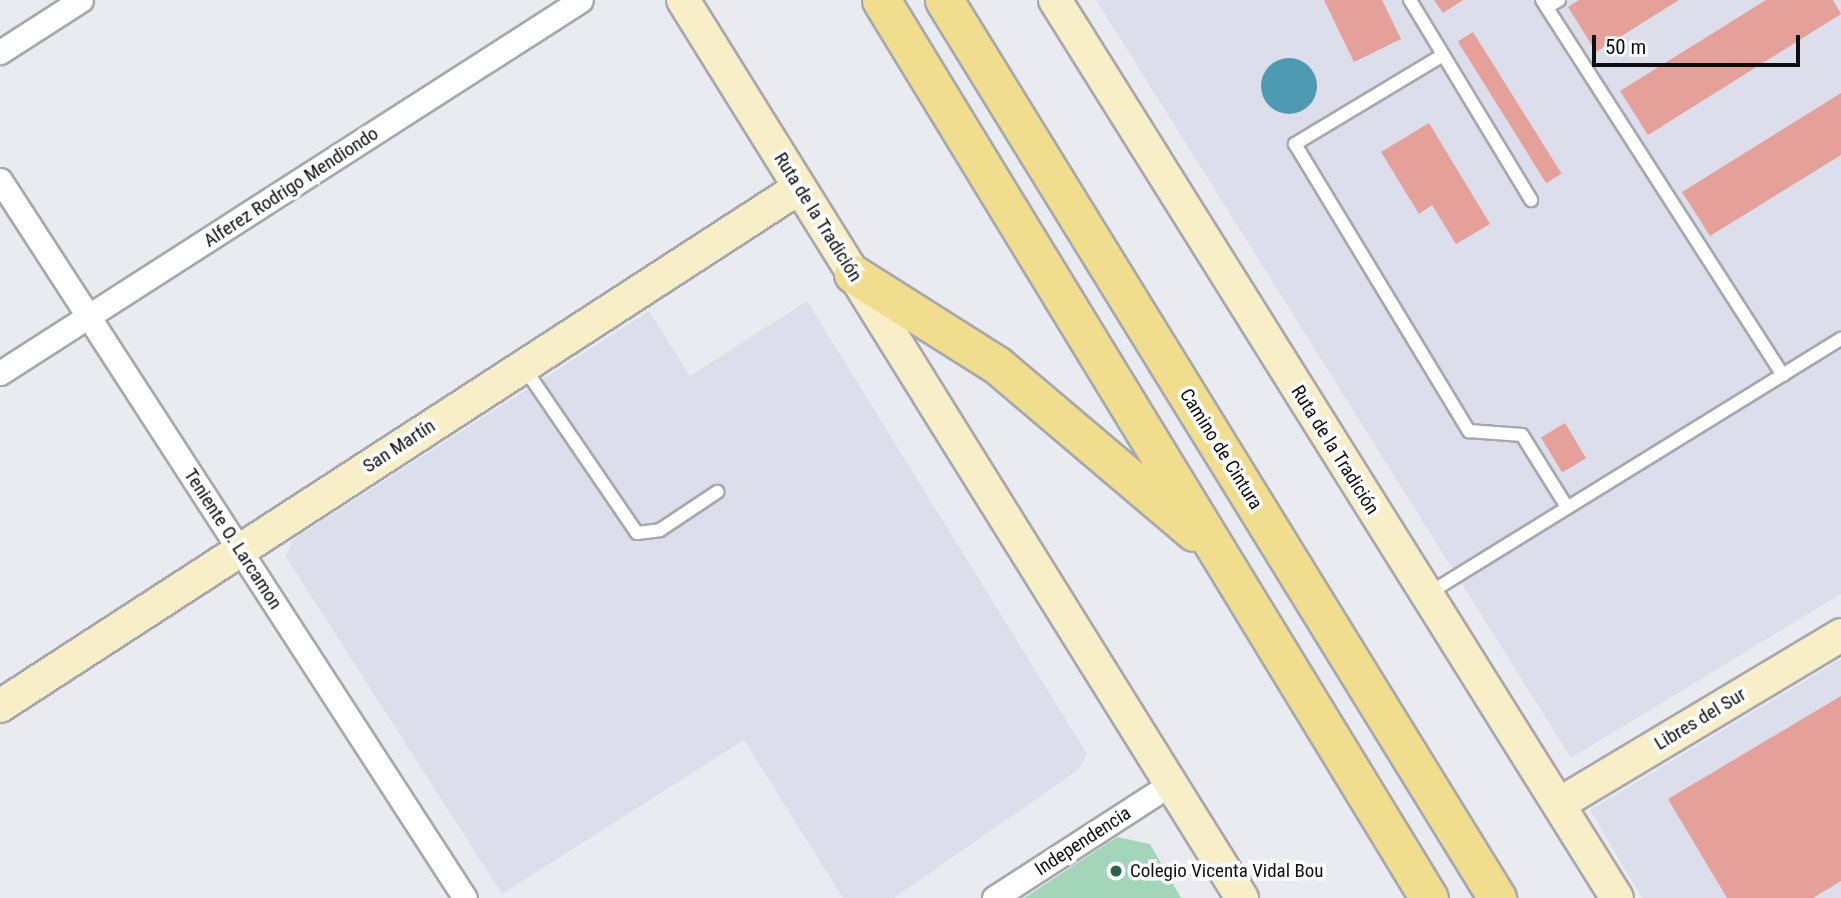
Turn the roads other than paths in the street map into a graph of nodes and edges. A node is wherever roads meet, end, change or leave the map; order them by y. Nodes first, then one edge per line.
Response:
1 (81, 0) edge
2 (581, 0) edge
3 (683, 0) edge
4 (881, 0) edge
5 (944, 0) edge
6 (1055, 0) edge
7 (1410, 0) edge
8 (1559, 0) edge
9 (1545, 4) edge
10 (0, 52) edge
11 (1443, 55) junction
12 (0, 180) edge
13 (799, 188) junction
14 (1531, 200) dead end
15 (853, 274) junction
16 (89, 318) junction
17 (1841, 340) edge
18 (523, 366) junction
19 (0, 373) edge
20 (1783, 375) junction
21 (716, 492) dead end
22 (1567, 507) junction
23 (240, 550) junction
24 (1219, 553) junction
25 (1425, 595) junction
26 (1841, 635) edge
27 (0, 706) edge
28 (1172, 783) junction
29 (1559, 804) junction
30 (465, 898) edge
31 (994, 898) edge
32 (1242, 898) edge
33 (1429, 898) edge
34 (1497, 898) edge
35 (1617, 898) edge

1 - 10 street
2 - 16 street, Alferez Rodrigo Mendiondo
3 - 13 street, Ruta de la Tradición
4 - 24 main road
5 - 34 main road, Camino de Cintura
6 - 25 street, Ruta de la Tradición
7 - 11 lane
8 - 9 lane
9 - 20 lane
11 - 14 lane
11 - 22 lane
12 - 16 street, Teniente O. Larcamon
13 - 15 street, Ruta de la Tradición
13 - 18 street, San Martín
15 - 24 main road
15 - 28 street, Ruta de la Tradición
16 - 19 street, Alferez Rodrigo Mendiondo
16 - 23 street, Teniente O. Larcamon
17 - 20 lane
18 - 21 lane
18 - 23 street, San Martín
20 - 22 lane
22 - 25 lane
23 - 27 street, San Martín
23 - 30 street, Teniente O. Larcamon
24 - 33 main road
25 - 29 street, Ruta de la Tradición
26 - 29 street, Libres del Sur
28 - 31 street, Independencia
28 - 32 street, Ruta de la Tradición
29 - 35 street, Ruta de la Tradición

